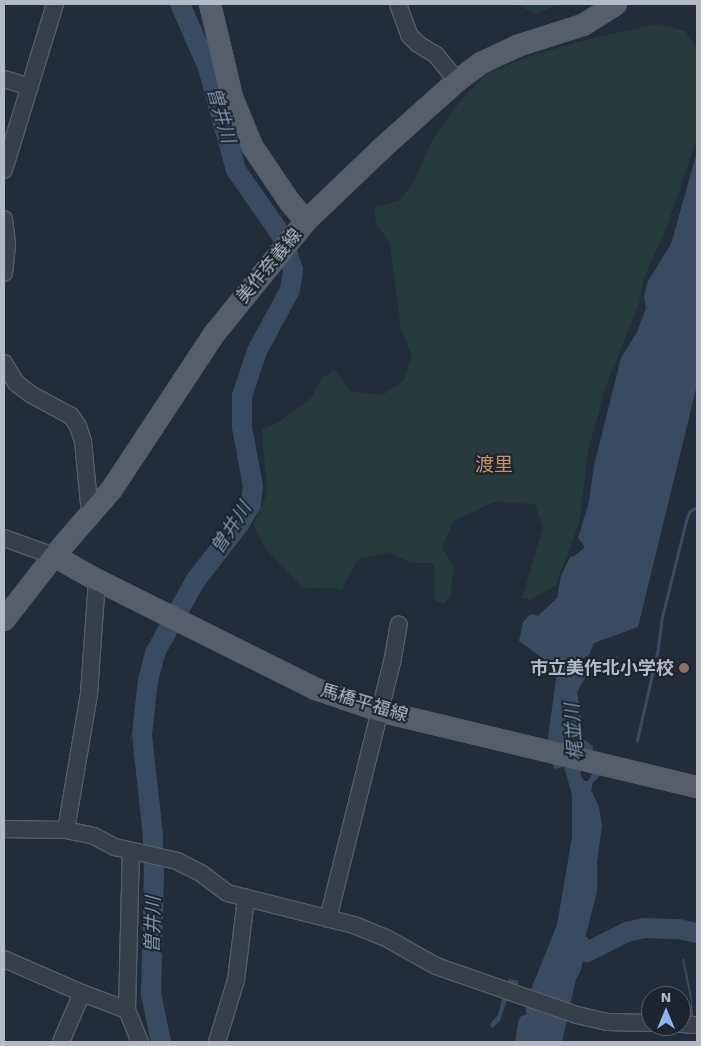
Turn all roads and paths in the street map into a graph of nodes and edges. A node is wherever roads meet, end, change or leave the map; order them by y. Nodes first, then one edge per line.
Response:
1 (55, 4) edge
2 (210, 4) edge
3 (398, 4) edge
4 (616, 4) edge
5 (4, 79) edge
6 (457, 81) junction
7 (30, 87) junction
8 (4, 170) edge
9 (4, 219) edge
10 (300, 229) junction
11 (4, 273) edge
12 (4, 363) edge
13 (94, 510) junction
14 (4, 538) edge
15 (54, 556) junction
16 (97, 580) junction
17 (4, 620) edge
18 (399, 625) dead end
19 (380, 711) junction
20 (697, 788) edge
21 (4, 829) edge
22 (66, 830) junction
23 (134, 852) junction
24 (246, 898) junction
25 (328, 919) junction
26 (4, 959) edge
27 (82, 993) junction
28 (127, 1010) junction
29 (641, 1024) edge
30 (61, 1042) edge
31 (140, 1042) edge
32 (217, 1042) edge

1 - 7 street
2 - 10 main road
3 - 6 street
4 - 6 main road, 美作奈義線
5 - 7 street
6 - 10 main road, 美作奈義線
7 - 8 street
9 - 11 street
10 - 13 main road, 美作奈義線
12 - 13 street
13 - 15 main road, 美作奈義線
14 - 15 street
15 - 16 main road, 馬橋平福線
15 - 17 main road, 美作奈義線
16 - 19 main road, 馬橋平福線
16 - 22 street
18 - 19 street
19 - 20 main road, 馬橋平福線
19 - 25 street
21 - 22 street
22 - 23 street
23 - 24 street
23 - 28 street
24 - 25 street
24 - 32 street
25 - 29 street
26 - 27 street
27 - 28 street
27 - 30 street
28 - 31 street

